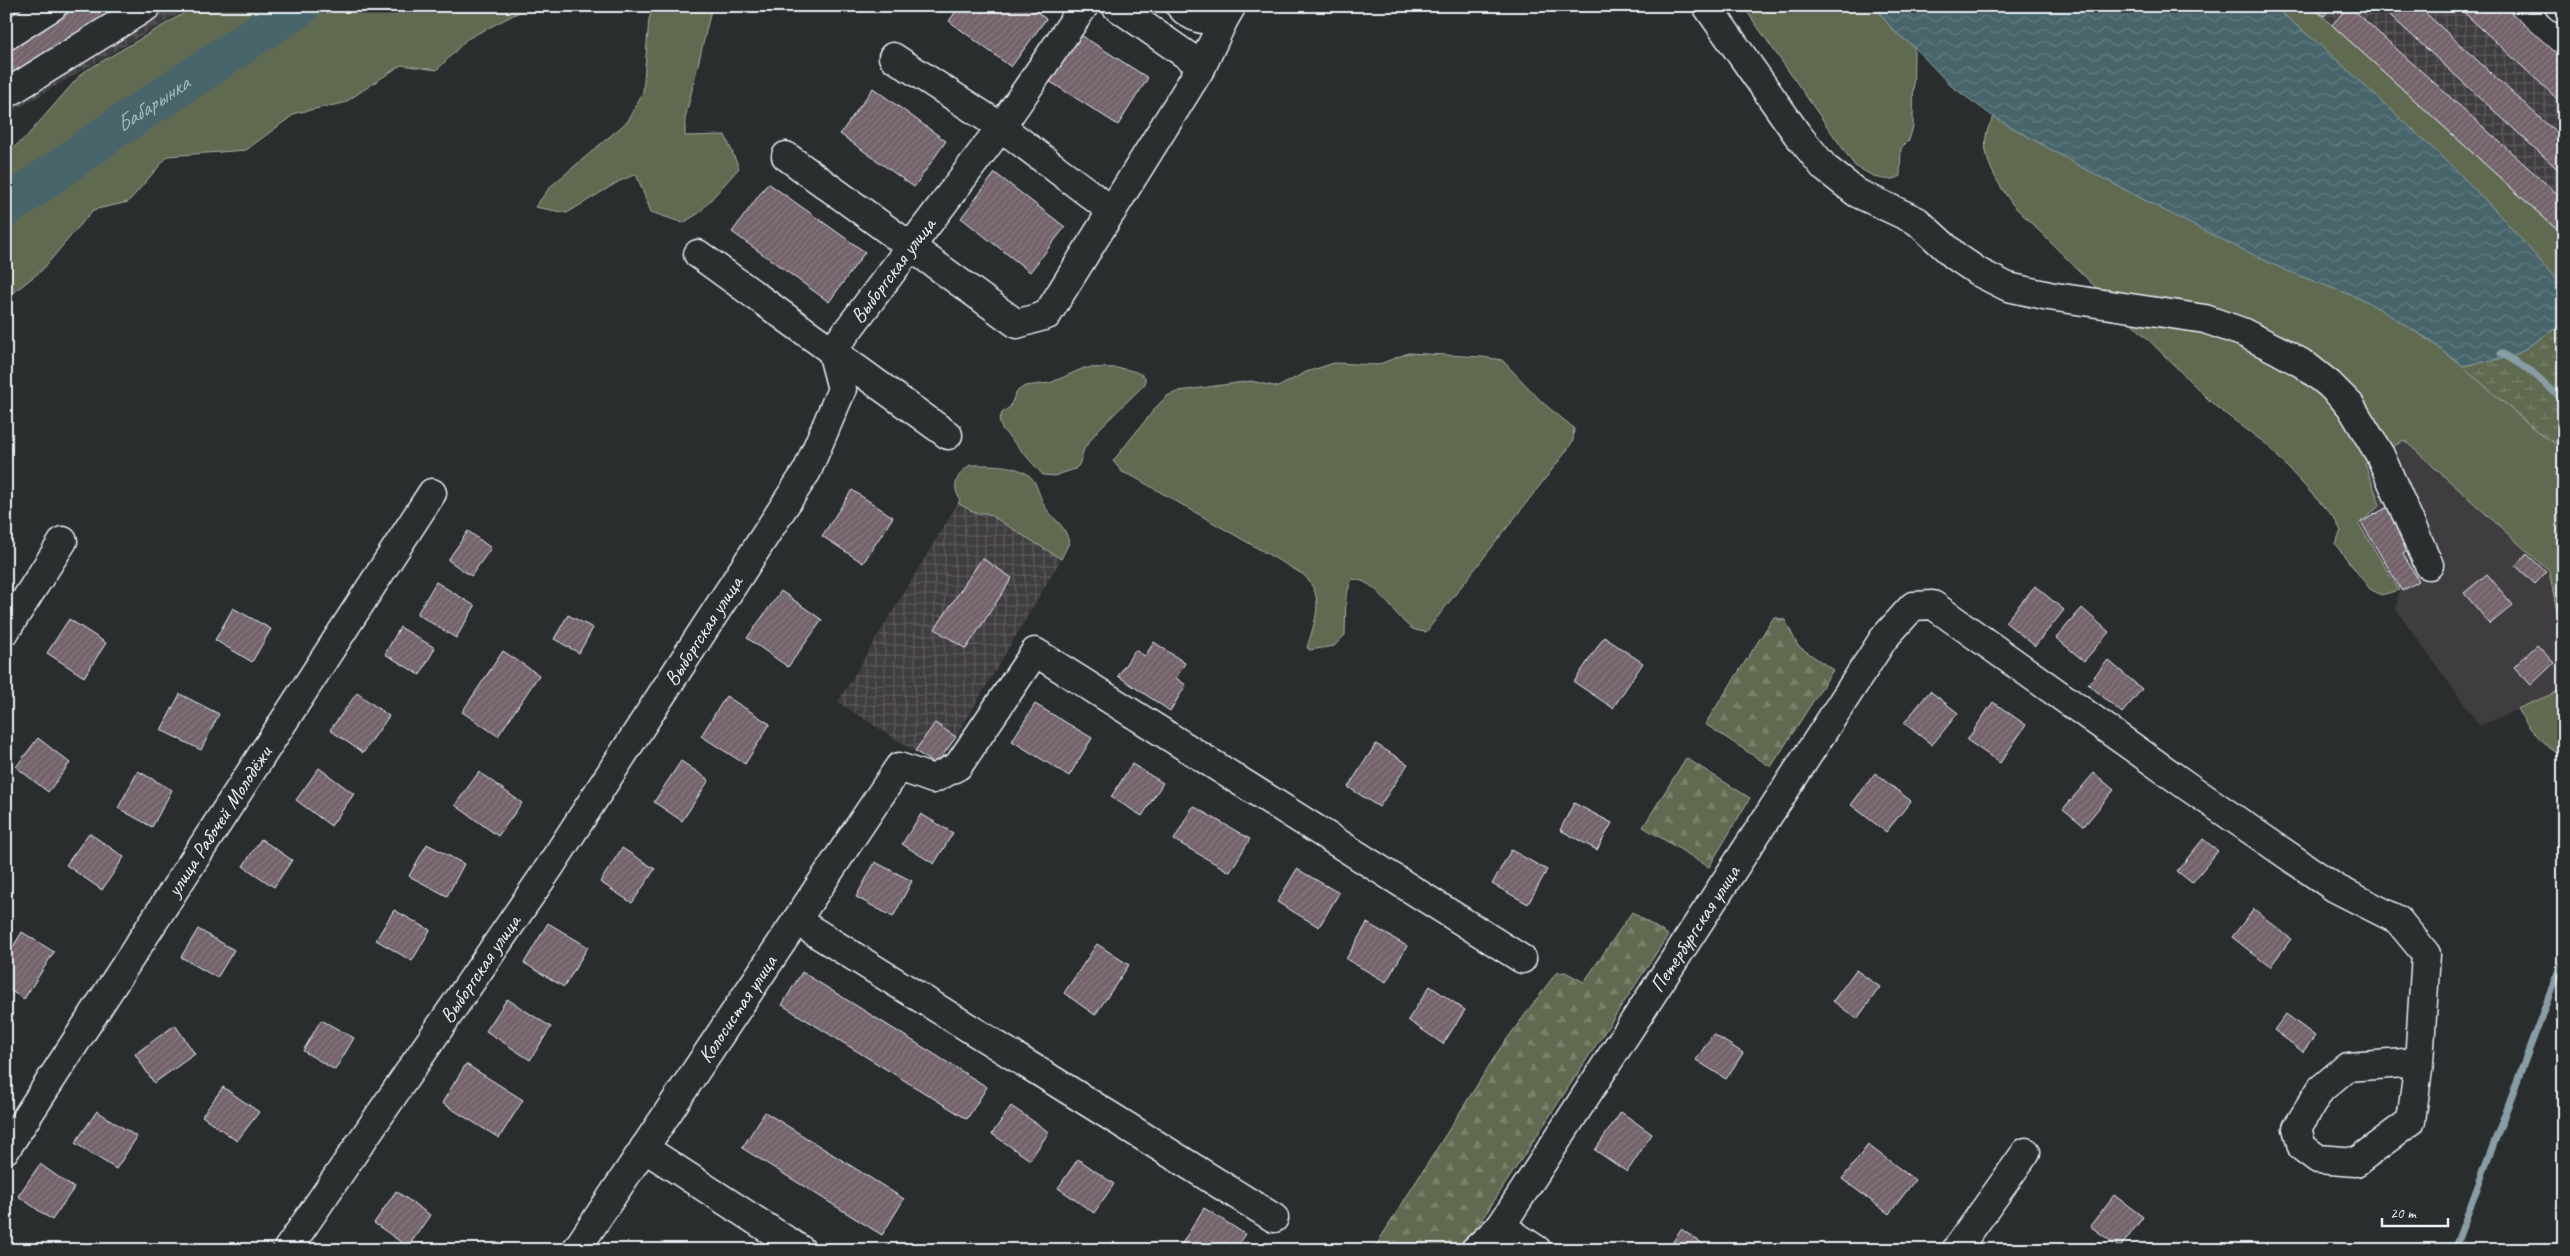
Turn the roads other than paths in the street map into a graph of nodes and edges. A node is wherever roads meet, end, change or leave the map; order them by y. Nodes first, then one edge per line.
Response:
1 (53, 6) edge
2 (147, 6) edge
3 (1084, 6) edge
4 (1116, 6) edge
5 (1180, 6) edge
6 (1707, 6) edge
7 (2559, 6) edge
8 (2564, 10) edge
9 (1227, 14) edge
10 (6, 36) edge
11 (893, 57) dead end
12 (1202, 66) junction
13 (6, 94) edge
14 (1001, 127) junction
15 (786, 156) dead end
16 (1112, 211) junction
17 (910, 246) junction
18 (698, 254) dead end
19 (832, 351) junction
20 (948, 435) dead end
21 (432, 492) dead end
22 (63, 540) dead end
23 (2429, 565) dead end
24 (6, 630) edge
25 (797, 921) junction
26 (1522, 959) dead end
27 (2419, 1062) junction
28 (644, 1148) junction
29 (6, 1150) edge
30 (2026, 1152) dead end
31 (1274, 1218) dead end
32 (1501, 1226) junction
33 (287, 1250) edge
34 (576, 1250) edge
35 (801, 1250) edge
36 (1475, 1250) edge
37 (1537, 1250) edge
38 (1956, 1250) edge

1 - 10 street
2 - 13 street
3 - 14 street, Выборгская улица
4 - 12 street
5 - 9 street
6 - 23 street
7 - 8 street
9 - 12 street
11 - 14 street
12 - 16 street
14 - 16 street
14 - 17 street, Выборгская улица
15 - 17 street
16 - 17 street
17 - 19 street, Выборгская улица
18 - 19 street
19 - 20 street
19 - 33 street, Выборгская улица
21 - 29 street, улица Рабочей Молодёжи
22 - 24 street
25 - 26 street, Колосистая улица
25 - 28 street, Колосистая улица
25 - 31 street
27 - 27 street
27 - 32 street, Петербургская улица
28 - 34 street, Колосистая улица
28 - 35 street
30 - 38 street
32 - 36 street, Петербургская улица
32 - 37 street

